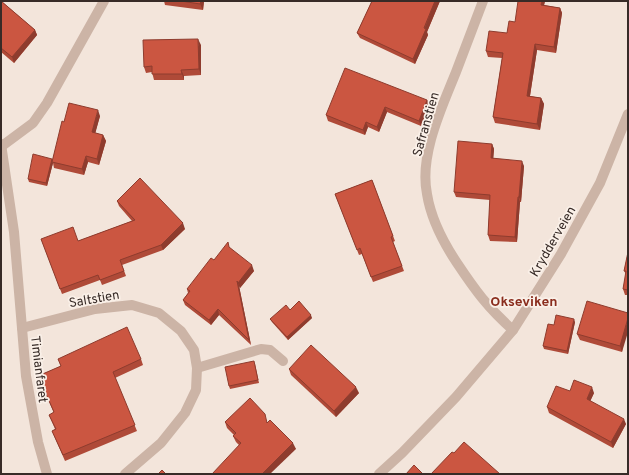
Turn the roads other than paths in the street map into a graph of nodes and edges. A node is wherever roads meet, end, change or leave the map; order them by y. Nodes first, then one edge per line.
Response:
1 (104, 1) edge
2 (484, 1) edge
3 (628, 114) edge
4 (1, 145) edge
5 (22, 328) junction
6 (513, 330) junction
7 (283, 361) dead end
8 (198, 368) junction
9 (47, 474) edge
10 (125, 474) edge
11 (379, 474) edge

1 - 4 street
2 - 6 street, Safranstien
3 - 6 street, Krydderveien
4 - 5 street, Timianfaret
5 - 8 street, Saltstien
5 - 9 street, Timianfaret
6 - 11 street, Krydderveien
7 - 8 street
8 - 10 street, Saltstien

